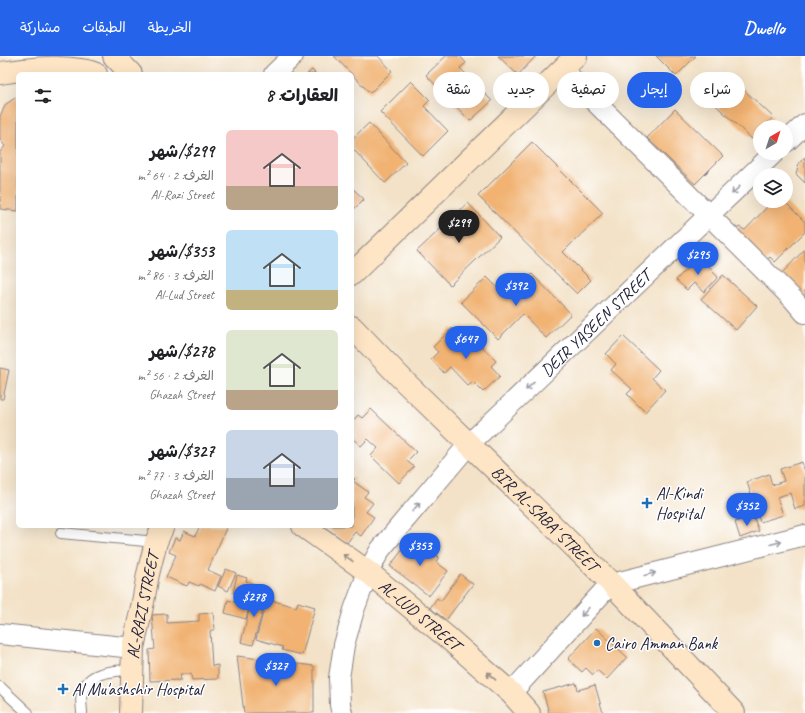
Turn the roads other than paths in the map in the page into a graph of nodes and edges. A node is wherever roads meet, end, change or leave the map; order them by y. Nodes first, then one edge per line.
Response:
1 (4, 56) edge
2 (87, 56) edge
3 (293, 56) edge
4 (569, 63) edge
5 (117, 64) edge
6 (0, 65) edge
7 (87, 72) edge
8 (276, 72) edge
9 (0, 73) edge
10 (805, 124) edge
11 (793, 135) edge
12 (767, 160) edge
13 (709, 215) junction
14 (354, 272) edge
15 (805, 313) edge
16 (354, 329) edge
17 (469, 444) junction
18 (306, 528) edge
19 (61, 534) dead end
20 (160, 534) edge
21 (805, 535) edge
22 (368, 572) junction
23 (612, 584) junction
24 (0, 634) edge
25 (133, 659) junction
26 (0, 687) edge
27 (511, 693) junction
28 (28, 713) edge
29 (82, 713) edge
30 (131, 713) edge
31 (342, 713) edge
32 (529, 713) edge
33 (734, 713) edge

1 - 6 street
2 - 5 street
3 - 8 street
4 - 13 street
4 - 14 street
7 - 9 street
10 - 11 street
12 -> 13 street, DEIR YASEEN STREET
13 - 15 street
13 -> 17 street, DEIR YASEEN STREET
16 - 17 street, BI'R AL-SABA' STREET
22 -> 17 street, DEIR YASEEN STREET
17 - 23 street, BI'R AL-SABA' STREET
22 -> 18 street, AL-LUD STREET
19 - 20 lane
20 - 25 street, AL-RAZI STREET
23 -> 21 street
27 -> 22 street, AL-LUD STREET
22 - 31 street, DEIR YASEEN STREET
23 -> 27 street
23 - 33 street, BI'R AL-SABA' STREET
24 - 25 street
25 - 29 lane
25 - 30 street, AL-RAZI STREET
26 - 28 lane
27 - 32 street, AL-LUD STREET

